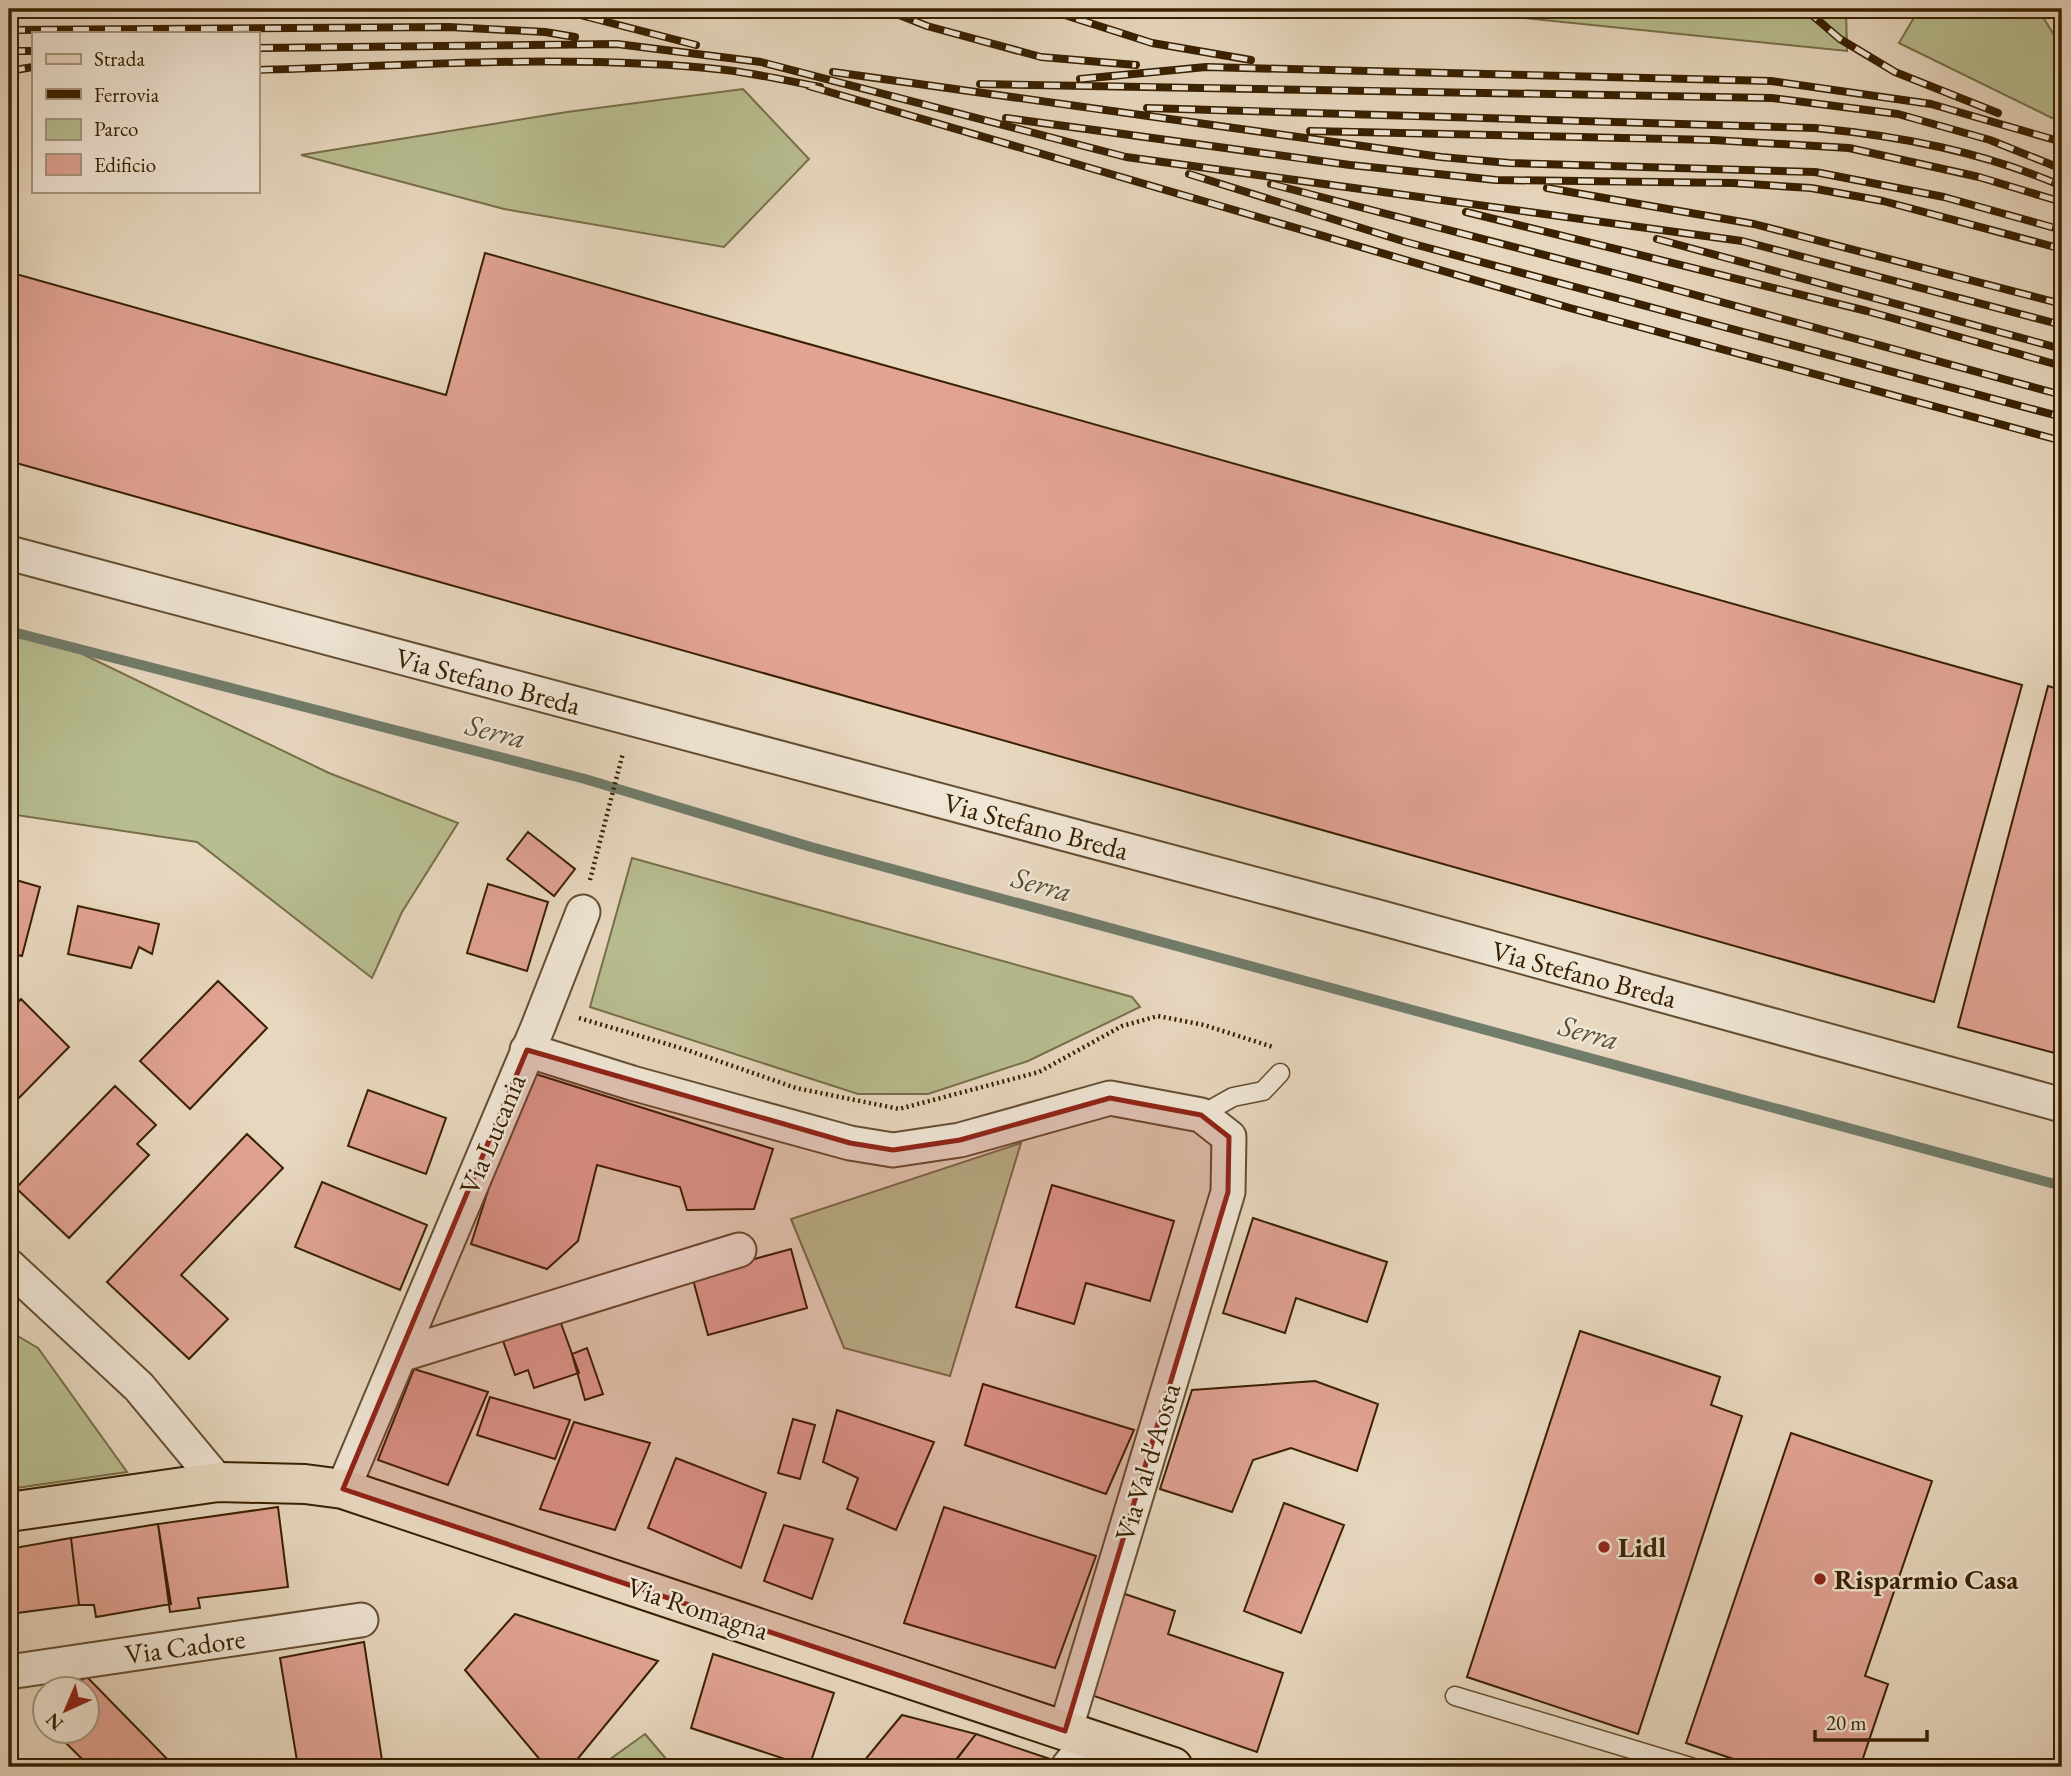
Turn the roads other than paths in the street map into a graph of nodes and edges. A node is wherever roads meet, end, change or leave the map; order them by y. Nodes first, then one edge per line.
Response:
1 (9, 554) edge
2 (583, 912) dead end
3 (527, 1050) junction
4 (1280, 1073) road end
5 (2062, 1105) edge
6 (1201, 1115) junction
7 (739, 1250) dead end
8 (9, 1266) edge
9 (400, 1355) junction
10 (218, 1482) junction
11 (343, 1489) junction
12 (9, 1512) edge
13 (361, 1620) dead end
14 (9, 1672) edge
15 (1454, 1696) dead end
16 (1074, 1746) edge
17 (1173, 1767) edge
18 (1691, 1767) edge

1 - 5 street, Via Stefano Breda
2 - 3 street, Via Lucania
3 - 6 street
3 - 9 street, Via Lucania
4 - 6 lane
6 - 16 street, Via Val d'Aosta
7 - 9 street
8 - 10 street
9 - 11 street, Via Lucania
10 - 11 main road, Via Romagna
10 - 12 main road, Via Romagna
11 - 16 main road, Via Romagna
13 - 14 street, Via Cadore
15 - 18 lane
16 - 17 main road, Via Romagna

